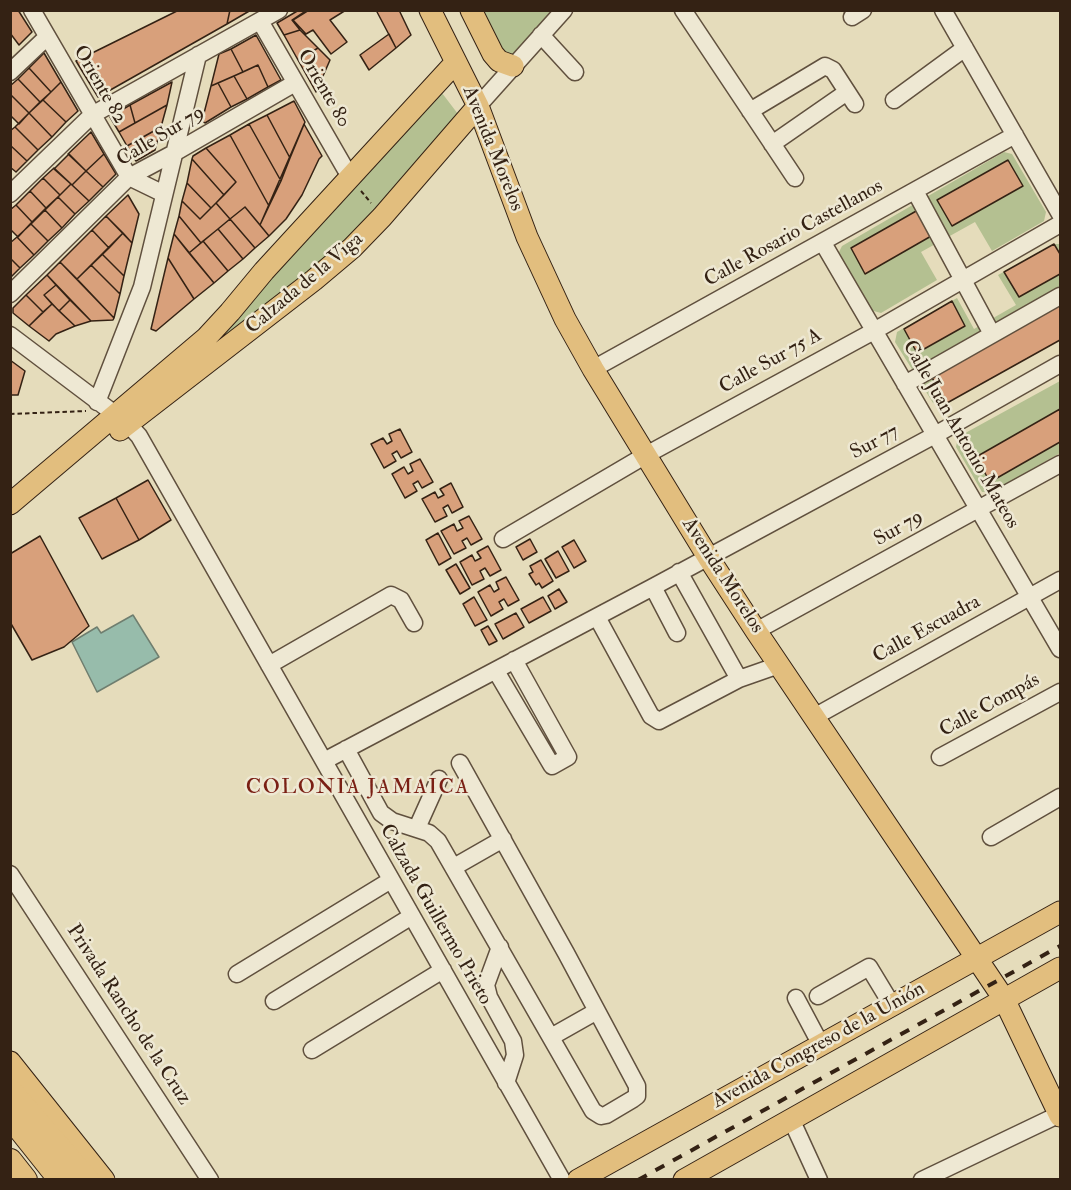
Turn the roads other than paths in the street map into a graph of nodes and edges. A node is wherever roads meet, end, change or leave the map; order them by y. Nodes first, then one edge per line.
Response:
1 (32, 10) edge
2 (279, 10) edge
3 (430, 10) edge
4 (471, 10) edge
5 (564, 10) edge
6 (683, 10) edge
7 (943, 10) edge
8 (260, 21) junction
9 (541, 35) junction
10 (47, 37) junction
11 (965, 48) junction
12 (198, 56) junction
13 (456, 62) junction
14 (513, 66) junction
15 (10, 72) edge
16 (575, 72) dead end
17 (295, 83) junction
18 (894, 100) dead end
19 (477, 106) junction
20 (750, 111) junction
21 (92, 115) junction
22 (1015, 135) junction
23 (772, 144) junction
24 (174, 153) junction
25 (129, 177) junction
26 (350, 177) junction
27 (795, 178) dead end
28 (915, 191) junction
29 (10, 194) edge
30 (164, 194) junction
31 (1060, 214) edge
32 (1060, 224) edge
33 (823, 243) junction
34 (963, 280) junction
35 (10, 294) edge
36 (1060, 296) edge
37 (231, 312) junction
38 (874, 331) junction
39 (992, 334) junction
40 (10, 335) edge
41 (1060, 364) edge
42 (593, 369) junction
43 (180, 383) junction
44 (905, 384) junction
45 (97, 402) junction
46 (122, 420) junction
47 (935, 435) junction
48 (646, 455) junction
49 (1060, 464) edge
50 (10, 504) edge
51 (979, 510) junction
52 (10, 520) edge
53 (503, 539) dead end
54 (708, 557) junction
55 (679, 572) junction
56 (1060, 580) edge
57 (653, 587) junction
58 (1030, 597) junction
59 (597, 617) junction
60 (414, 623) dead end
61 (756, 631) junction
62 (677, 633) dead end
63 (1060, 649) edge
64 (514, 660) junction
65 (269, 665) junction
66 (779, 665) junction
67 (496, 670) junction
68 (739, 679) junction
69 (1060, 692) edge
70 (814, 717) junction
71 (346, 750) junction
72 (940, 758) dead end
73 (324, 761) junction
74 (460, 764) dead end
75 (439, 779) dead end
76 (1060, 797) edge
77 (417, 828) junction
78 (991, 837) dead end
79 (503, 839) junction
80 (454, 867) junction
81 (10, 874) edge
82 (391, 880) junction
83 (1060, 912) edge
84 (412, 916) junction
85 (500, 947) junction
86 (977, 958) junction
87 (1060, 968) edge
88 (443, 970) junction
89 (237, 974) dead end
90 (818, 996) dead end
91 (796, 998) dead end
92 (1004, 999) junction
93 (274, 1001) dead end
94 (892, 1005) junction
95 (597, 1011) junction
96 (551, 1037) junction
97 (821, 1045) junction
98 (312, 1050) dead end
99 (10, 1062) edge
100 (507, 1083) junction
101 (10, 1091) edge
102 (1060, 1114) edge
103 (10, 1116) edge
104 (791, 1119) junction
105 (10, 1161) edge
106 (25, 1179) edge
107 (61, 1179) edge
108 (87, 1179) edge
109 (105, 1179) edge
110 (210, 1179) edge
111 (561, 1179) edge
112 (578, 1179) edge
113 (684, 1179) edge
114 (819, 1179) edge
115 (922, 1179) edge

1 - 10 street, Oriente 82
2 - 8 street
3 - 13 main road, Avenida Morelos
4 - 14 main road
5 - 9 street, Calzada de la Viga
6 - 20 street
7 - 11 street
8 - 12 street
8 - 17 street, Oriente 80
9 - 14 street, Calzada de la Viga
9 - 16 street
10 - 15 street
10 - 21 street, Oriente 82
11 - 18 street
11 - 22 street
12 - 21 street
12 - 24 street
13 - 19 main road, Avenida Morelos
13 - 26 main road, Calzada de la Viga
14 - 19 street, Calzada de la Viga
17 - 24 street, Calle Sur 79
17 - 26 street, Oriente 80
19 - 42 main road, Avenida Morelos
19 - 43 main road, Calzada de la Viga
20 - 23 street
20 - 23 street
21 - 25 street, Oriente 82
21 - 29 street
22 - 28 street, Calle Rosario Castellanos
22 - 31 street
23 - 27 street
24 - 25 street, Calle Sur 79
24 - 30 street
25 - 30 street
25 - 35 street, Calle Sur 79
26 - 37 main road, Calzada de la Viga
28 - 33 street, Calle Rosario Castellanos
28 - 34 street
30 - 45 street
32 - 34 street, Calle Sur 75 A
33 - 38 street, Calle Juan Antonio Mateos
33 - 42 street, Calle Rosario Castellanos
34 - 38 street, Calle Sur 75 A
34 - 39 street
36 - 39 street
37 - 43 main road
37 - 46 main road, Calzada de la Viga
38 - 44 street, Calle Juan Antonio Mateos
38 - 48 street, Calle Sur 75 A
39 - 44 street
40 - 45 street, Calzada Guillermo Prieto
41 - 47 street, Sur 77
42 - 48 main road, Avenida Morelos
43 - 46 main road, Calzada de la Viga
44 - 47 street, Calle Juan Antonio Mateos
45 - 46 street, Calzada Guillermo Prieto
46 - 50 main road, Calzada de la Viga
46 - 52 main road, Calzada de la Viga
46 - 65 street, Calzada Guillermo Prieto
47 - 51 street, Calle Juan Antonio Mateos
47 - 54 street, Sur 77
48 - 53 street, Calle Sur 75 A
48 - 54 main road, Avenida Morelos
49 - 51 street, Sur 79
51 - 58 street, Calle Juan Antonio Mateos
51 - 61 street, Sur 79
54 - 55 street, Sur 77
54 - 61 main road, Avenida Morelos
55 - 57 street, Sur 77
55 - 68 street
56 - 58 street, Calle Escuadra
57 - 59 street, Sur 77
57 - 62 street
58 - 63 street, Calle Juan Antonio Mateos
58 - 70 street, Calle Escuadra
59 - 64 street, Sur 77
59 - 68 street
60 - 65 street
61 - 66 main road, Avenida Morelos
64 - 67 street, Sur 77
64 - 67 street
65 - 73 street, Calzada Guillermo Prieto
66 - 68 street
66 - 70 main road, Avenida Morelos
67 - 71 street, Sur 77
69 - 72 street, Calle Compás
70 - 86 main road, Avenida Morelos
71 - 73 street, Sur 77
71 - 77 street
73 - 82 street, Calzada Guillermo Prieto
74 - 79 street
75 - 77 street
76 - 78 street
77 - 80 street
79 - 80 street
79 - 95 street
80 - 85 street
81 - 110 street, Privada Rancho de la Cruz
82 - 84 street, Calzada Guillermo Prieto
82 - 89 street
83 - 86 main road, Avenida Congreso de la Unión
84 - 88 street, Calzada Guillermo Prieto
84 - 93 street
85 - 96 street
85 - 100 street
86 - 92 main road, Avenida Morelos
86 - 94 main road, Avenida Congreso de la Unión
87 - 92 main road
88 - 98 street
88 - 100 street, Calzada Guillermo Prieto
90 - 94 street
91 - 97 street
92 - 102 main road, Avenida Morelos
92 - 104 main road
94 - 97 main road, Avenida Congreso de la Unión
95 - 96 street
95 - 96 street
97 - 112 main road, Avenida Congreso de la Unión
99 - 109 main road
100 - 111 street, Calzada Guillermo Prieto
101 - 108 highway
102 - 115 street
103 - 107 highway
104 - 113 main road
104 - 114 street
105 - 106 highway

